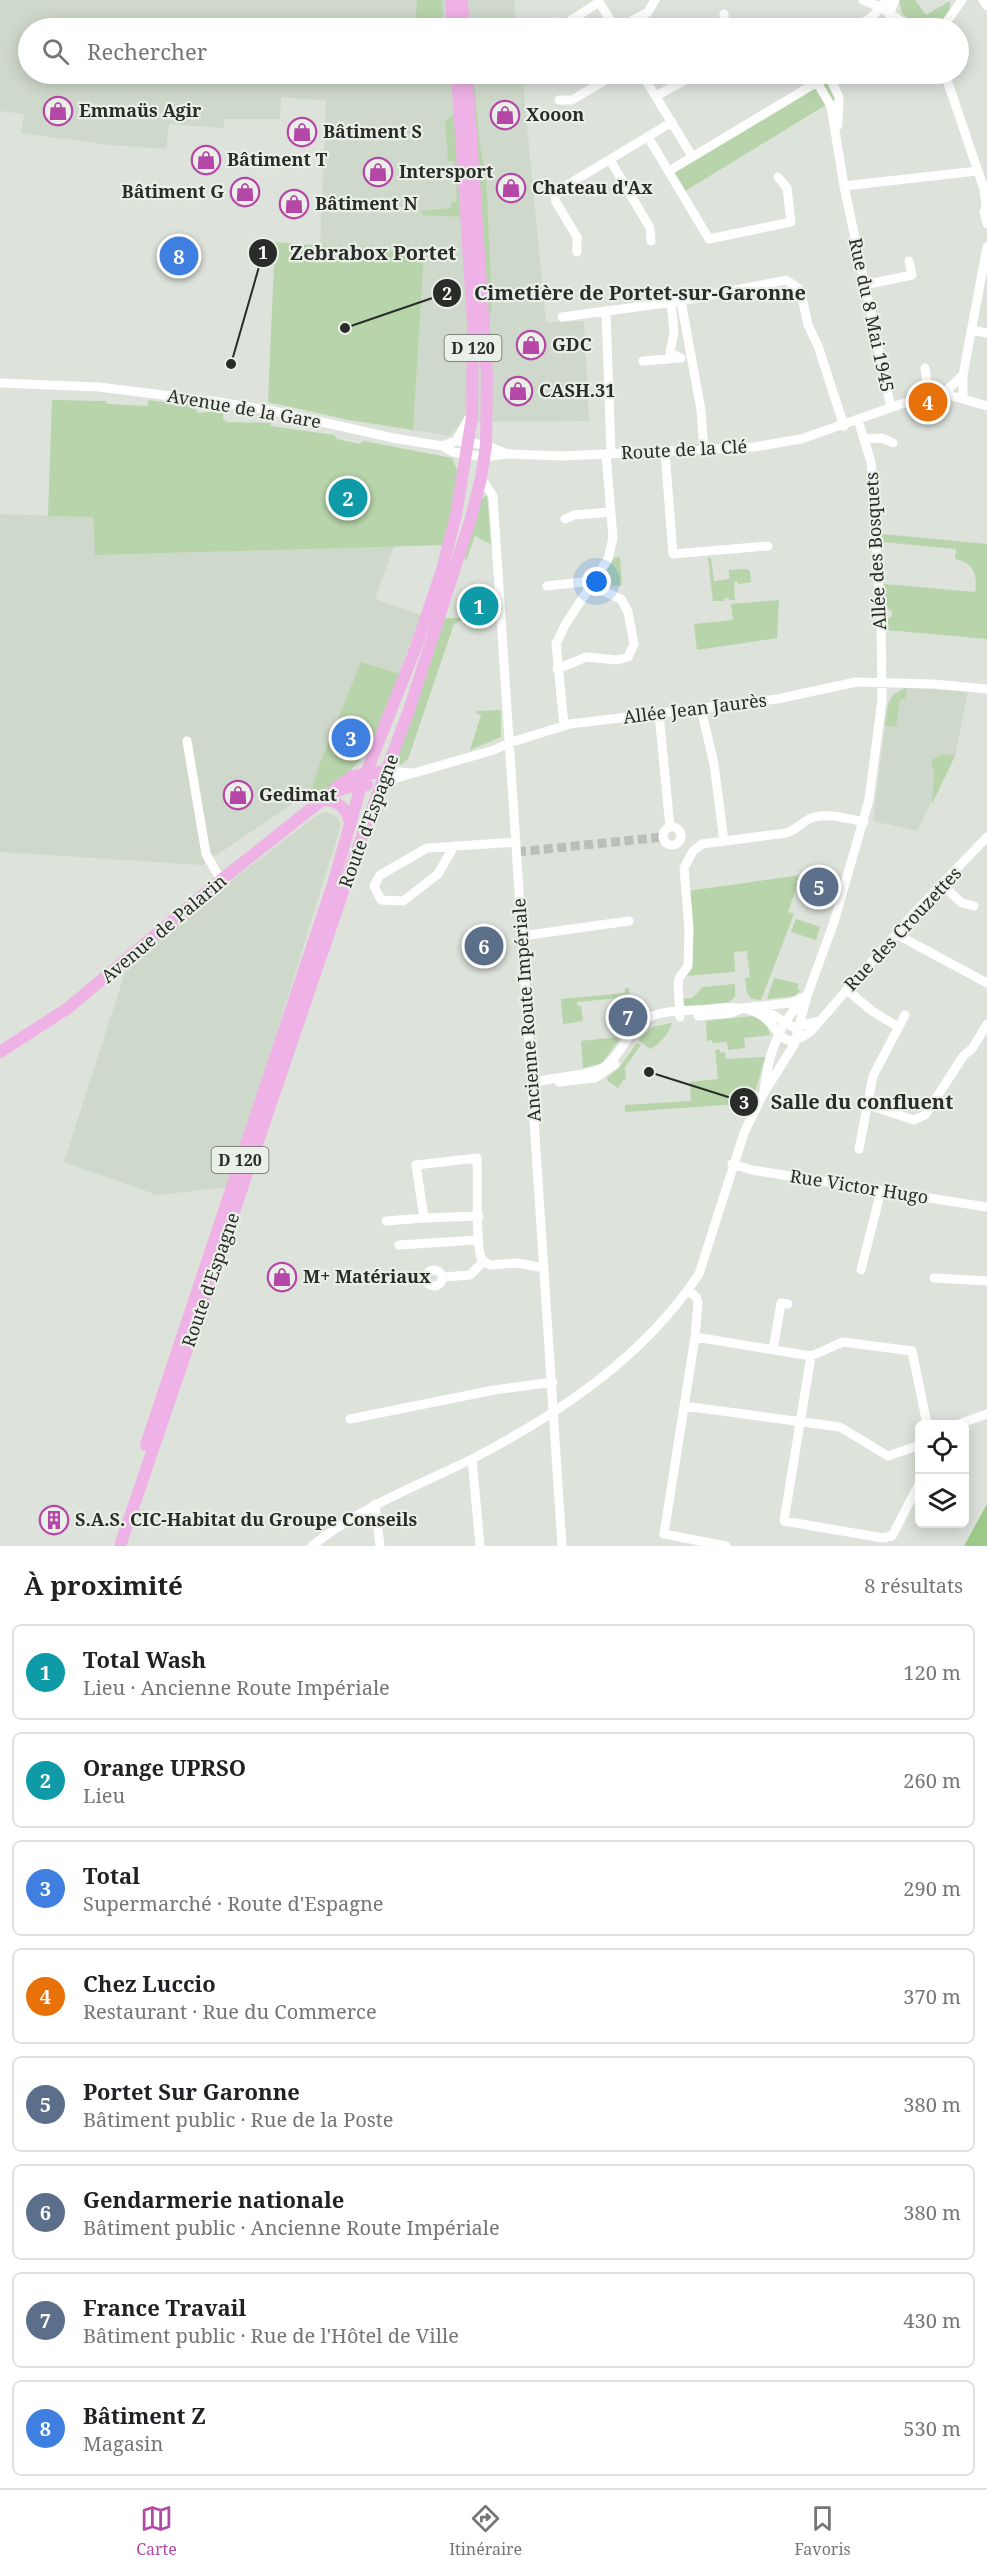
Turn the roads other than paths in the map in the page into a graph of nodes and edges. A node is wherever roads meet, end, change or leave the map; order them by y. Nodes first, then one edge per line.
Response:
1 (451, 0) edge
2 (462, 0) edge
3 (655, 0) edge
4 (863, 0) edge
5 (887, 0) edge
6 (895, 0) edge
7 (962, 0) edge
8 (983, 0) edge
9 (599, 1) edge
10 (987, 6) edge
11 (880, 7) junction
12 (724, 14) dead end
13 (889, 14) junction
14 (452, 18) edge
15 (463, 18) edge
16 (574, 18) edge
17 (610, 18) edge
18 (636, 18) edge
19 (724, 18) edge
20 (870, 18) edge
21 (895, 18) edge
22 (949, 18) edge
23 (458, 84) edge
24 (468, 84) edge
25 (599, 84) edge
26 (648, 84) edge
27 (678, 84) edge
28 (805, 84) edge
29 (818, 84) edge
30 (833, 84) edge
31 (948, 84) edge
32 (656, 96) junction
33 (559, 100) dead end
34 (672, 122) junction
35 (836, 134) junction
36 (648, 137) junction
37 (692, 156) junction
38 (610, 160) junction
39 (669, 171) junction
40 (977, 171) junction
41 (778, 177) dead end
42 (844, 186) junction
43 (985, 191) edge
44 (986, 206) edge
45 (987, 221) edge
46 (651, 241) dead end
47 (987, 247) edge
48 (576, 252) dead end
49 (909, 261) dead end
50 (984, 280) edge
51 (864, 285) junction
52 (676, 301) junction
53 (606, 311) junction
54 (561, 317) dead end
55 (971, 330) junction
56 (987, 333) edge
57 (691, 357) junction
58 (681, 358) junction
59 (643, 361) dead end
60 (925, 368) dead end
61 (963, 375) junction
62 (0, 383) edge
63 (963, 389) junction
64 (949, 390) junction
65 (929, 396) junction
66 (966, 399) junction
67 (987, 406) edge
68 (891, 408) junction
69 (472, 411) junction
70 (858, 420) junction
71 (844, 426) junction
72 (865, 439) junction
73 (456, 441) junction
74 (893, 443) dead end
75 (442, 446) junction
76 (468, 449) junction
77 (704, 450) junction
78 (665, 452) junction
79 (507, 454) junction
80 (609, 454) junction
81 (487, 456) junction
82 (481, 478) junction
83 (611, 512) junction
84 (565, 519) dead end
85 (768, 546) dead end
86 (592, 584) junction
87 (547, 586) dead end
88 (557, 669) junction
89 (882, 684) junction
90 (987, 689) edge
91 (700, 709) junction
92 (659, 714) junction
93 (564, 726) junction
94 (187, 741) dead end
95 (509, 743) junction
96 (366, 773) junction
97 (385, 776) junction
98 (361, 786) junction
99 (327, 796) junction
100 (864, 822) junction
101 (670, 827) dead end
102 (349, 829) junction
103 (987, 837) edge
104 (724, 841) junction
105 (516, 842) junction
106 (454, 846) junction
107 (221, 880) junction
108 (942, 885) junction
109 (974, 906) dead end
110 (629, 921) dead end
111 (896, 934) junction
112 (522, 936) junction
113 (987, 983) edge
114 (847, 990) junction
115 (807, 996) junction
116 (759, 1006) junction
117 (743, 1008) junction
118 (680, 1015) junction
119 (905, 1015) dead end
120 (820, 1021) junction
121 (784, 1022) junction
122 (987, 1024) edge
123 (799, 1026) junction
124 (898, 1027) junction
125 (778, 1035) junction
126 (795, 1040) junction
127 (0, 1052) edge
128 (532, 1083) junction
129 (763, 1094) junction
130 (868, 1105) junction
131 (859, 1149) dead end
132 (732, 1164) junction
133 (881, 1191) junction
134 (987, 1207) edge
135 (479, 1216) junction
136 (424, 1218) junction
137 (386, 1221) dead end
138 (478, 1240) junction
139 (399, 1245) dead end
140 (484, 1261) junction
141 (544, 1268) junction
142 (861, 1269) dead end
143 (443, 1277) dead end
144 (934, 1278) dead end
145 (987, 1281) edge
146 (688, 1290) junction
147 (788, 1304) dead end
148 (695, 1337) junction
149 (773, 1350) junction
150 (811, 1356) junction
151 (553, 1382) junction
152 (684, 1406) junction
153 (554, 1412) junction
154 (987, 1414) edge
155 (350, 1419) dead end
156 (926, 1420) edge
157 (969, 1421) edge
158 (801, 1422) junction
159 (915, 1447) edge
160 (472, 1459) junction
161 (915, 1492) edge
162 (375, 1504) junction
163 (112, 1546) edge
164 (120, 1546) edge
165 (313, 1546) edge
166 (380, 1546) edge
167 (480, 1546) edge
168 (562, 1546) edge
169 (726, 1546) edge

1 - 14 main road
2 - 15 main road
3 - 18 street
4 - 11 street
5 - 11 street
6 - 13 street
7 - 22 street
8 - 10 street
9 - 16 street
9 - 17 street
11 - 13 street
11 - 20 street
12 - 19 street
13 - 21 street
23 - 69 main road, Route d'Espagne / D 120
24 - 81 main road, Route d'Espagne / D 120
25 - 33 street
26 - 32 street
27 - 32 street
28 - 37 street
29 - 35 street
30 - 35 street
31 - 40 street
32 - 34 street
34 - 36 street
34 - 37 street
35 - 42 street, Rue du 8 Mai 1945
36 - 38 street
36 - 39 street
37 - 39 street
38 - 46 street
38 - 48 street
39 - 41 street
40 - 42 street
40 - 43 street
42 - 51 street, Rue du 8 Mai 1945
43 - 44 street
44 - 45 street
47 - 50 street
49 - 51 street
50 - 55 street
51 - 68 street, Rue du 8 Mai 1945
52 - 53 street
52 - 57 street
52 - 58 street
52 - 71 street
53 - 54 street
53 - 80 street
55 - 56 street
55 - 61 street
57 - 58 street
57 - 77 street
58 - 59 street
60 - 65 street
61 - 63 street
61 - 64 street
62 - 75 street, Avenue de la Gare
63 - 64 street
63 - 66 street
64 - 65 street, Route de la Clé
64 - 66 street
65 - 68 street, Route de la Clé
66 - 67 street
68 - 70 street, Route de la Clé
69 - 73 street, Route d'Espagne
69 - 76 main road, Route d'Espagne / D 120
70 - 71 street, Route de la Clé
70 - 72 street, Allée des Bosquets
71 - 77 street, Route de la Clé
72 - 74 street
72 - 89 street, Allée des Bosquets
73 - 75 street
73 - 76 street
75 - 76 street, Avenue de la Gare
76 - 81 street
76 - 96 main road, Route d'Espagne / D 120
77 - 78 street, Route de la Clé
78 - 80 street, Route de la Clé
78 - 85 street
79 - 80 street, Route de la Clé
79 - 81 street, Route de la Clé
79 - 81 street, Route de la Clé
80 - 83 street
81 - 82 main road, Route d'Espagne / D 120
82 - 95 street, Ancienne Route Impériale
82 - 97 main road, Route d'Espagne / D 120
83 - 84 street
83 - 86 street
86 - 87 street
86 - 88 street
86 - 88 street
88 - 93 street
89 - 90 street, Allée Jean Jaurès
89 - 91 street, Allée Jean Jaurès
89 - 100 street, Allée des Bosquets
91 - 92 street, Allée Jean Jaurès
91 - 104 street
92 - 93 street, Allée Jean Jaurès
92 - 101 street
93 - 95 street, Allée Jean Jaurès
94 - 107 street
95 - 97 street, Allée Jean Jaurès
95 - 105 street, Ancienne Route Impériale
96 - 97 main road, Avenue de Palarin
96 - 98 main road, Route d'Espagne / D 120
96 - 99 main road, Avenue de Palarin
97 - 98 main road, Avenue de Palarin
97 - 164 main road, Route d'Espagne / D 120
98 - 99 main road, Avenue de Palarin
98 - 102 main road, Route d'Espagne / D 120
99 - 102 main road
99 - 107 main road, Avenue de Palarin
100 - 104 street
100 - 115 street, Allée des Bosquets
102 - 163 main road, Route d'Espagne / D 120
103 - 108 street, Rue des Crouzettes
104 - 118 street
105 - 106 street
105 - 112 street, Ancienne Route Impériale
106 - 106 street
107 - 127 main road, Avenue de Palarin
108 - 109 street
108 - 111 street, Rue des Crouzettes
110 - 112 street
111 - 113 street
111 - 114 street, Rue des Crouzettes
112 - 128 street, Ancienne Route Impériale
114 - 120 street, Rue des Crouzettes
114 - 124 street
115 - 116 street
115 - 121 street, Rue des Crouzettes
115 - 123 street, Allée des Bosquets
116 - 117 street
116 - 121 street
117 - 118 street
117 - 125 street
118 - 128 street
119 - 124 street
120 - 123 street
120 - 126 street, Rue des Crouzettes
121 - 123 street
121 - 125 street, Rue des Crouzettes
122 - 130 street
123 - 126 street, Allée des Bosquets
124 - 130 street
125 - 126 street
125 - 129 street, Rue des Crouzettes
126 - 129 street, Rue des Crouzettes
128 - 141 street, Ancienne Route Impériale
129 - 132 street, Rue des Crouzettes
130 - 131 street
132 - 133 street, Rue Victor Hugo
132 - 146 street, Rue des Crouzettes
133 - 134 street, Rue Victor Hugo
133 - 142 street
135 - 136 street
135 - 136 street
135 - 138 street
136 - 137 street
138 - 139 street
138 - 140 street
140 - 141 street
140 - 143 street
141 - 151 street, Ancienne Route Impériale
144 - 145 street
146 - 148 street
146 - 153 street, Rue des Crouzettes
147 - 149 street
148 - 149 street
148 - 152 street
149 - 150 street
150 - 156 street
150 - 158 street
151 - 153 street, Ancienne Route Impériale
151 - 155 street
152 - 158 street
152 - 169 street
153 - 160 street, Rue des Crouzettes
153 - 168 street, Ancienne Route Impériale
154 - 157 street
158 - 159 street
158 - 161 street
160 - 162 street, Rue des Crouzettes
160 - 167 street
162 - 165 street, Rue des Crouzettes
162 - 166 street

